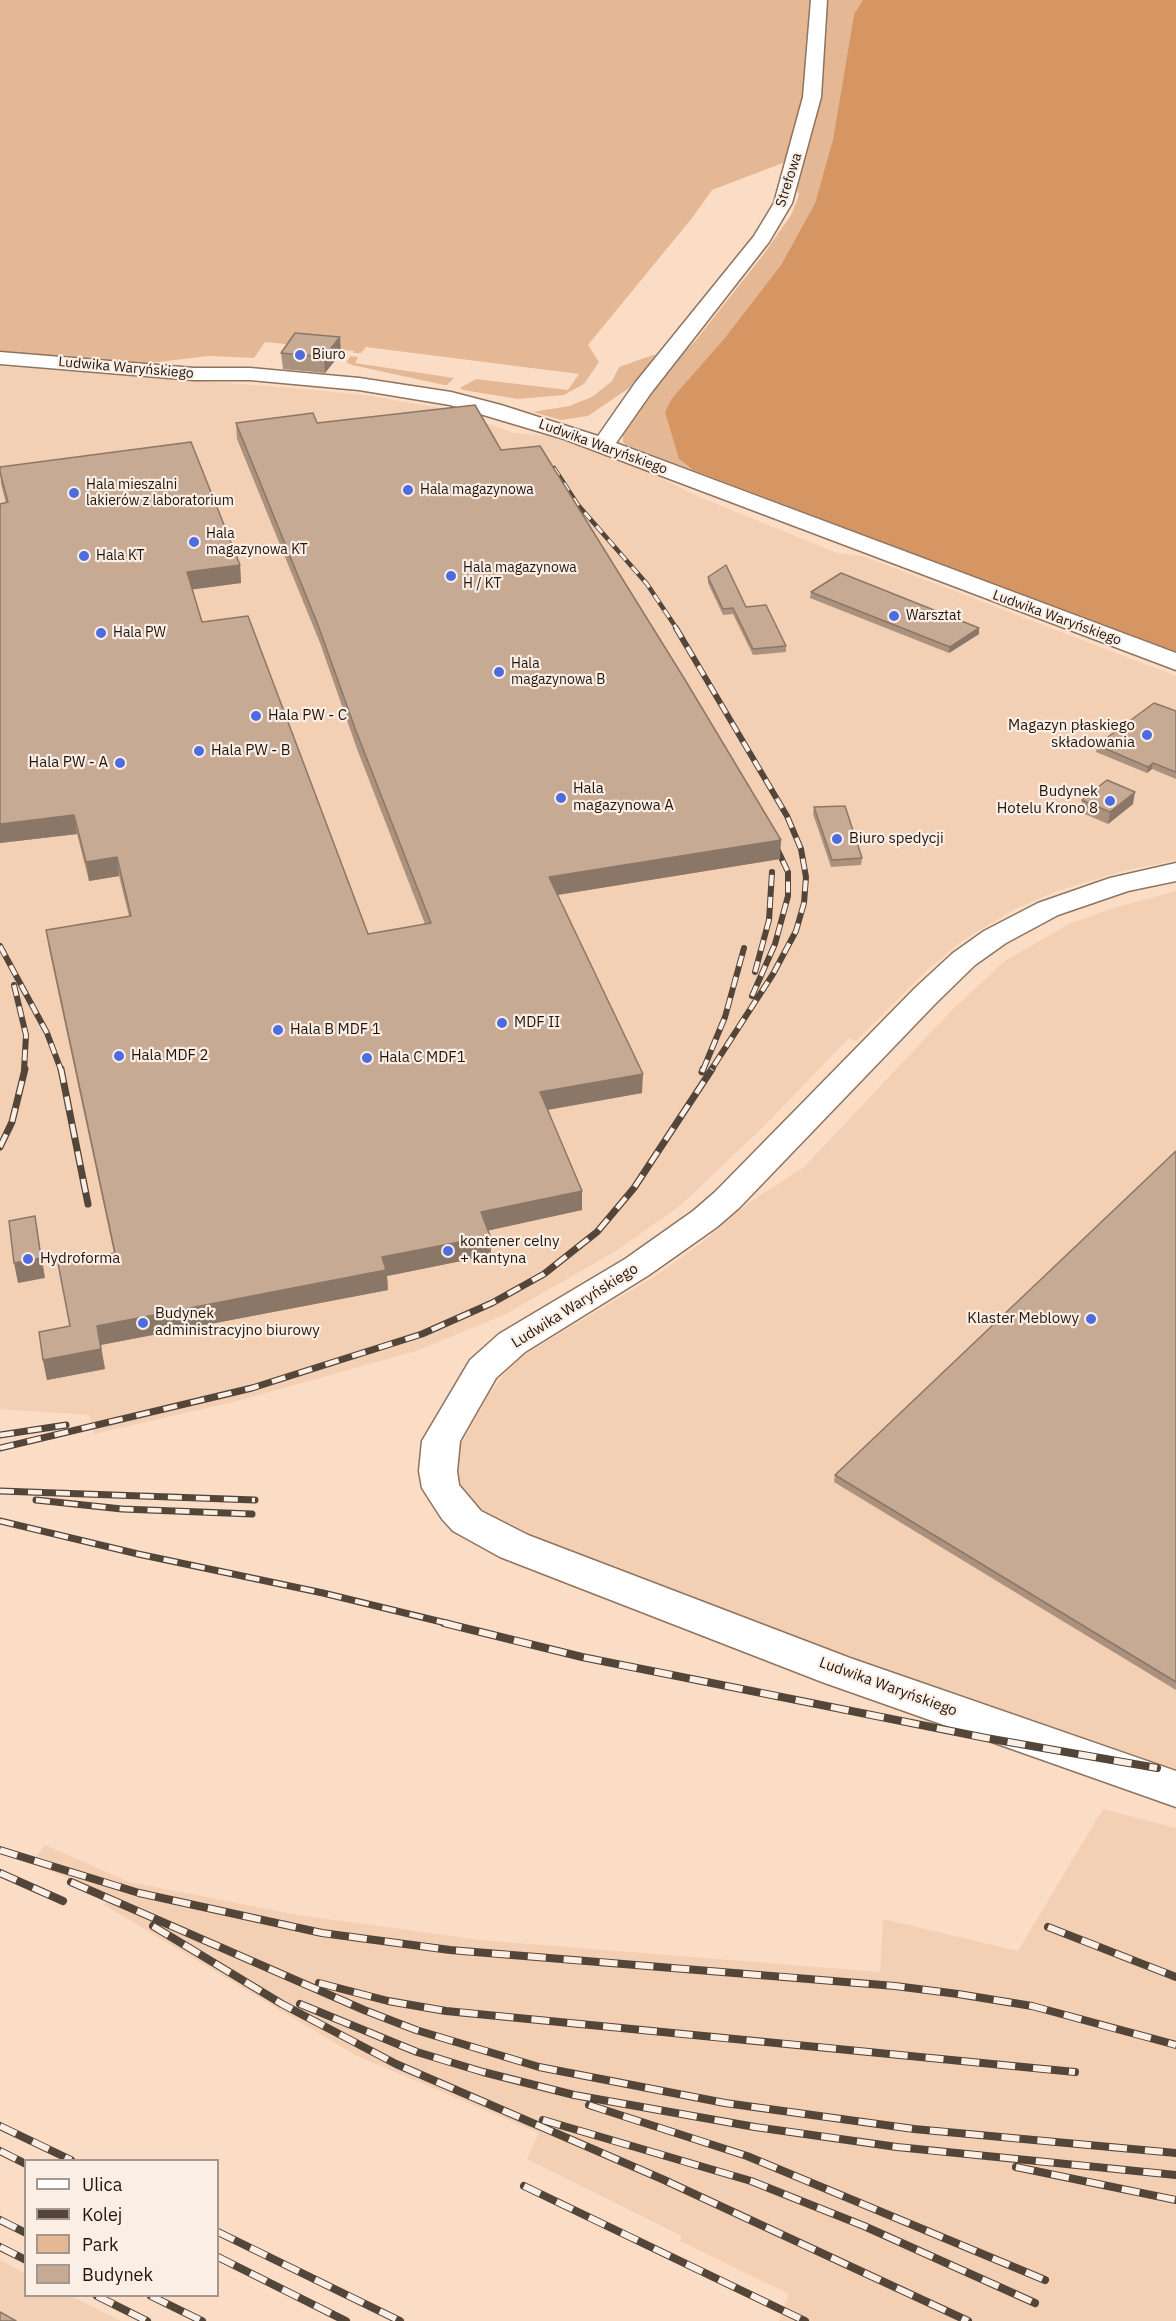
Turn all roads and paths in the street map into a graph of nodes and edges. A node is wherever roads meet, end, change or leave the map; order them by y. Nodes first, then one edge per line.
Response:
1 (819, 0) edge
2 (0, 358) edge
3 (643, 388) junction
4 (572, 434) junction
5 (603, 445) junction
6 (1176, 662) edge
7 (1176, 872) edge
8 (1176, 1789) edge

1 - 3 street, Strefowa
2 - 4 street, Ludwika Waryńskiego
3 - 4 street, Strefowa
3 - 5 street, Strefowa
4 - 5 street, Ludwika Waryńskiego
5 - 6 street, Ludwika Waryńskiego
7 - 8 street, Ludwika Waryńskiego

